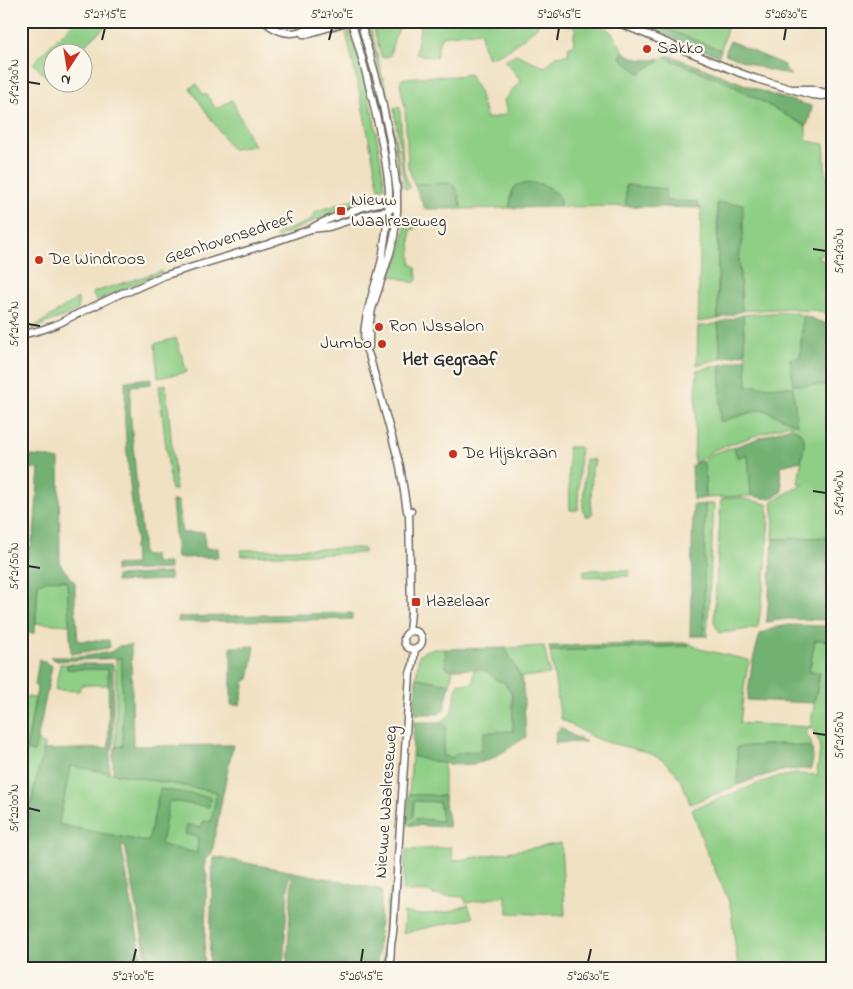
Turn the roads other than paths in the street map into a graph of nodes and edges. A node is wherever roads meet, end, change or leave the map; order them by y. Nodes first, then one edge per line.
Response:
1 (264, 21) edge
2 (328, 21) edge
3 (350, 21) edge
4 (360, 21) edge
5 (614, 21) edge
6 (297, 33) junction
7 (831, 94) edge
8 (389, 203) junction
9 (397, 206) junction
10 (388, 210) junction
11 (311, 229) junction
12 (21, 335) edge
13 (365, 337) junction
14 (412, 631) junction
15 (412, 648) junction
16 (391, 968) edge

1 - 6 street
2 - 6 street
3 - 6 street
3 - 8 street
4 - 9 street
5 - 7 street
8 - 9 street
8 - 10 street
8 - 11 street, Geenhovensedreef
9 - 10 street, Geenhovensedreef
9 - 13 street
10 - 11 street, Geenhovensedreef
10 - 13 street
11 - 12 street, Geenhovensedreef
13 - 14 street
14 - 15 street
14 - 15 street
15 - 16 street, Nieuwe Waalreseweg

